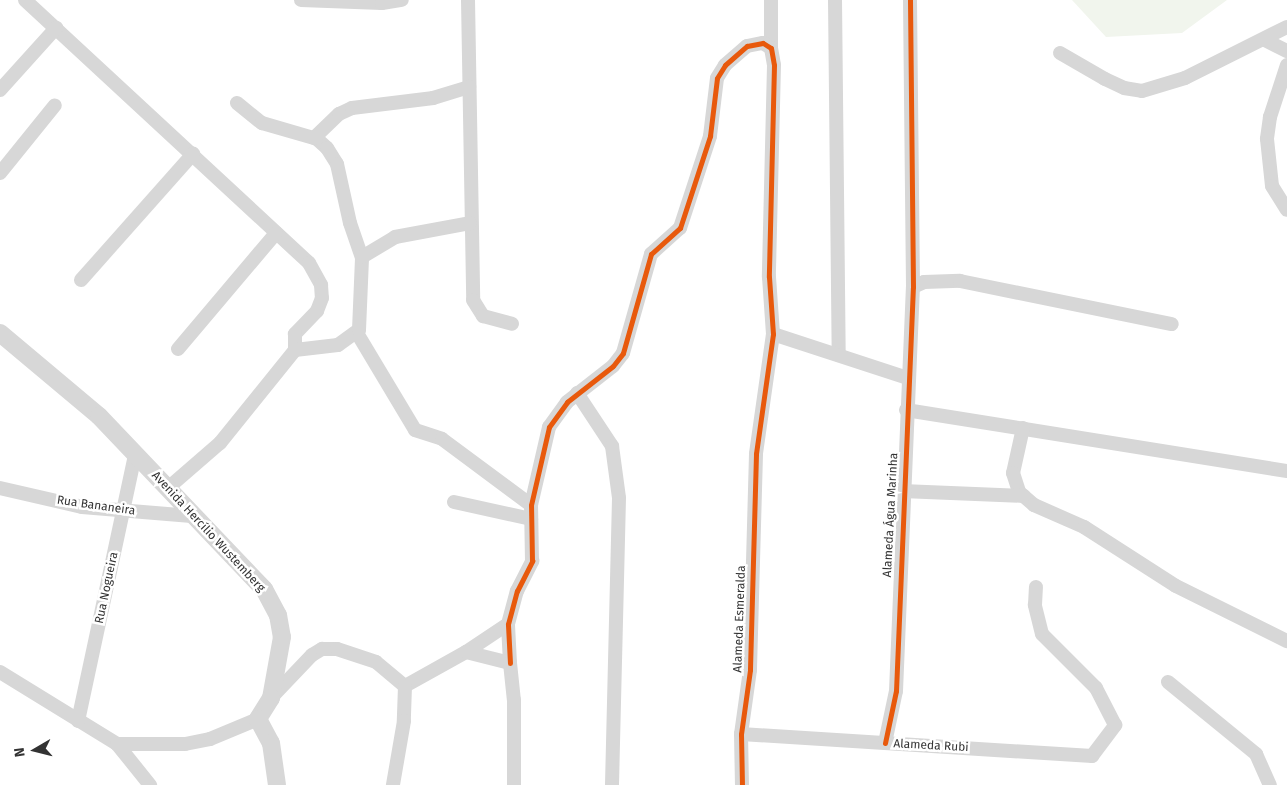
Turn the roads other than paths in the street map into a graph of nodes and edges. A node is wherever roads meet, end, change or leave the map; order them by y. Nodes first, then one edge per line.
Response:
1 (26, 0) edge
2 (301, 0) edge
3 (402, 0) edge
4 (468, 0) edge
5 (770, 0) edge
6 (836, 0) edge
7 (910, 0) edge
8 (1287, 27) edge
9 (56, 28) junction
10 (1265, 40) junction
11 (771, 48) junction
12 (1287, 52) edge
13 (1060, 53) dead end
14 (1287, 65) edge
15 (469, 87) junction
16 (0, 90) edge
17 (237, 102) dead end
18 (55, 106) dead end
19 (314, 138) junction
20 (193, 154) junction
21 (0, 173) edge
22 (1287, 210) edge
23 (470, 223) junction
24 (276, 233) junction
25 (362, 257) junction
26 (81, 280) dead end
27 (912, 288) junction
28 (512, 324) dead end
29 (1172, 324) dead end
30 (357, 333) junction
31 (773, 334) junction
32 (4, 340) edge
33 (178, 349) dead end
34 (295, 350) junction
35 (839, 355) junction
36 (908, 378) junction
37 (577, 393) junction
38 (906, 410) junction
39 (1023, 428) junction
40 (135, 454) junction
41 (1287, 471) edge
42 (0, 488) edge
43 (168, 488) junction
44 (902, 491) junction
45 (1024, 496) junction
46 (454, 502) dead end
47 (123, 511) junction
48 (531, 512) junction
49 (192, 516) junction
50 (1036, 587) dead end
51 (508, 624) junction
52 (1287, 641) edge
53 (466, 652) junction
54 (510, 663) junction
55 (0, 672) edge
56 (1168, 682) dead end
57 (406, 686) junction
58 (271, 698) junction
59 (258, 719) junction
60 (78, 722) junction
61 (741, 734) junction
62 (885, 743) junction
63 (117, 744) junction
64 (150, 785) edge
65 (276, 785) edge
66 (393, 785) edge
67 (514, 785) edge
68 (612, 785) edge
69 (742, 785) edge
70 (1270, 785) edge

1 - 9 street
2 - 3 street
4 - 15 street
5 - 11 street, Alameda Esmeralda
6 - 35 street
7 - 27 street, Alameda Água Marinha
8 - 10 street
9 - 16 street
9 - 20 street
10 - 12 street
10 - 13 street
11 - 31 street, Alameda Esmeralda
11 - 37 street
14 - 22 street
15 - 19 street
15 - 23 street
17 - 19 street
18 - 21 street
19 - 25 street
20 - 24 street
20 - 26 street
23 - 25 street
23 - 28 street
24 - 33 street
24 - 34 street
25 - 30 street
27 - 29 street
27 - 36 street, Alameda Água Marinha
30 - 34 street
30 - 48 street
31 - 35 street
31 - 61 street, Alameda Esmeralda
32 - 40 street, Avenida Hercílio Wustemberg
34 - 43 street
35 - 36 street
36 - 38 street, Alameda Água Marinha
37 - 48 street
37 - 68 street
38 - 39 street
38 - 44 street, Alameda Água Marinha
39 - 41 street
39 - 45 street
40 - 43 street, Avenida Hercílio Wustemberg
40 - 47 street, Rua Nogueira
42 - 47 street, Rua Bananeira
43 - 49 street, Avenida Hercílio Wustemberg
44 - 45 street
44 - 62 street, Alameda Água Marinha
45 - 52 street
46 - 48 street
47 - 49 street, Rua Bananeira
47 - 60 street, Rua Nogueira
48 - 51 street
49 - 58 street, Avenida Hercílio Wustemberg
50 - 62 street, Alameda Rubi
51 - 53 street
51 - 54 street
53 - 54 street
53 - 57 street
54 - 67 street
55 - 60 street
56 - 70 street
57 - 58 street
57 - 66 street
58 - 59 street, Avenida Hercílio Wustemberg
59 - 63 street
59 - 65 street
60 - 63 street
61 - 62 street, Alameda Rubi
61 - 69 street, Alameda Esmeralda
63 - 64 street

